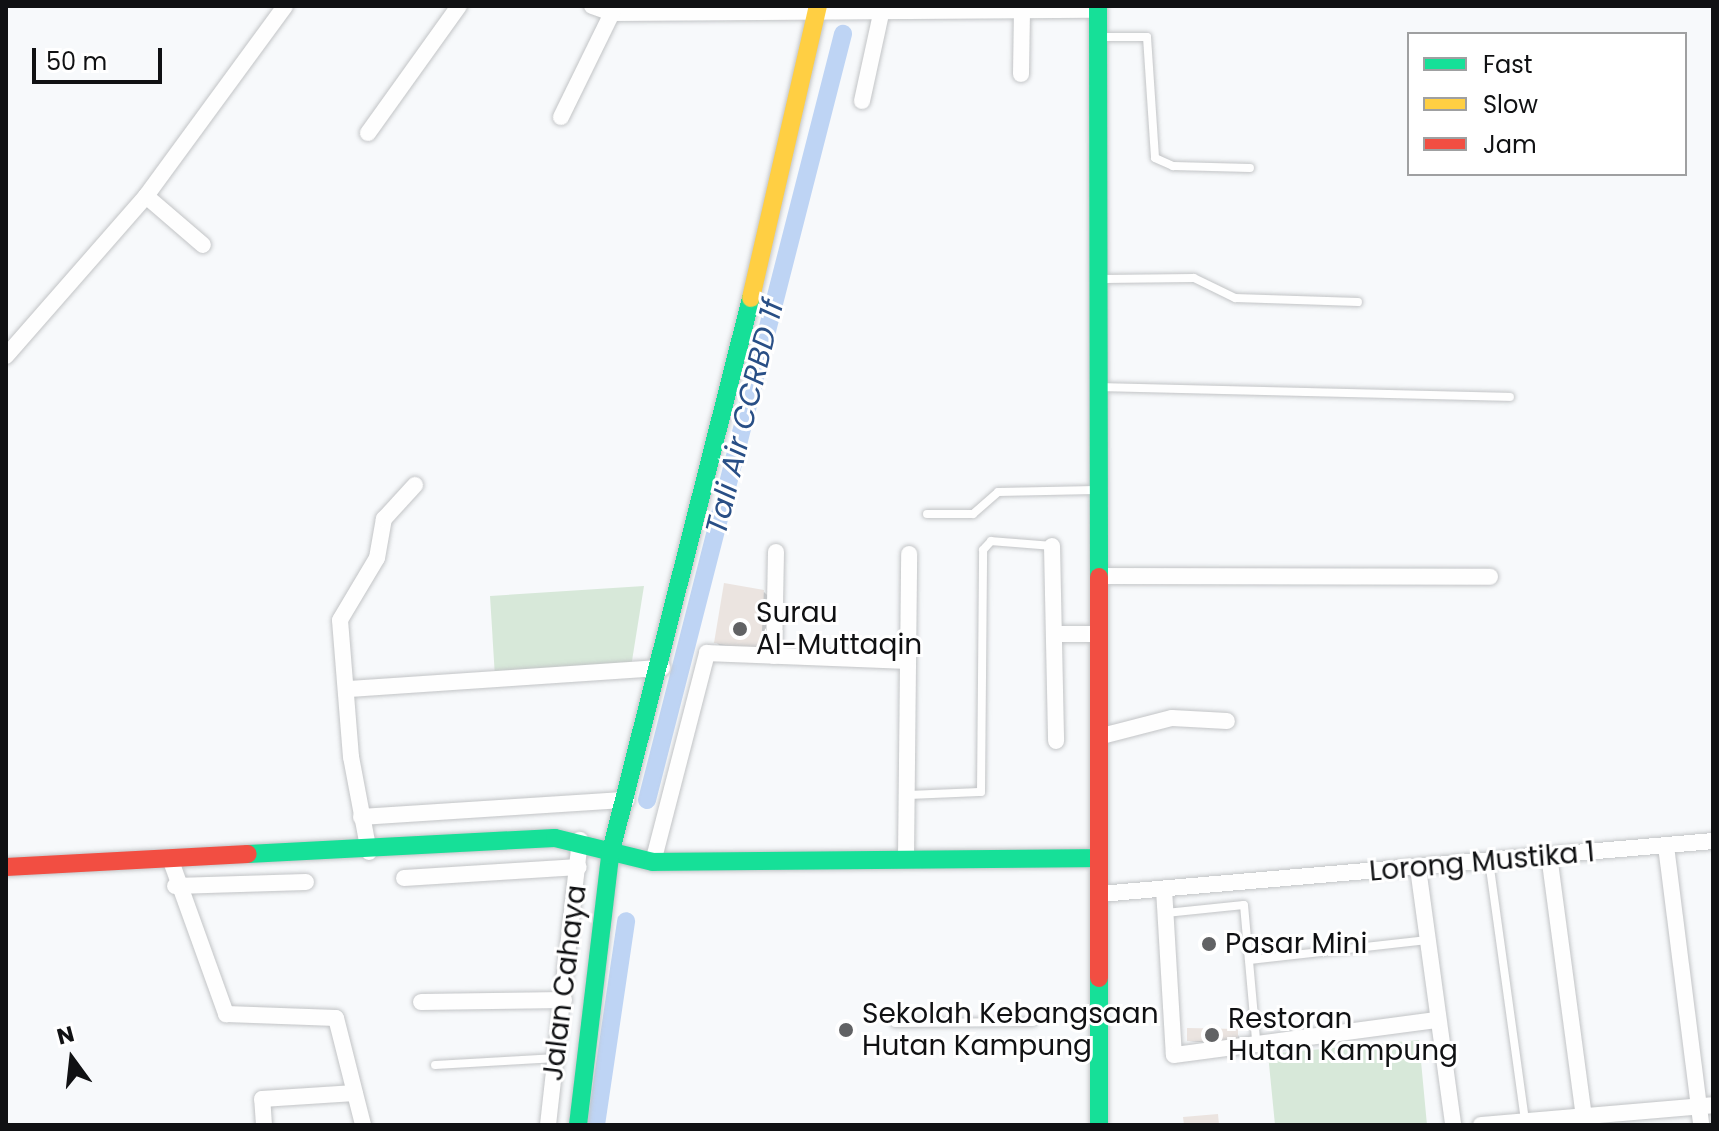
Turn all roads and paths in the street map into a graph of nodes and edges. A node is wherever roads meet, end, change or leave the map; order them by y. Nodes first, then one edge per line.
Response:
1 (285, 6) edge
2 (459, 6) edge
3 (592, 6) edge
4 (1022, 7) edge
5 (818, 8) edge
6 (1098, 8) edge
7 (882, 9) junction
8 (612, 13) junction
9 (1099, 37) junction
10 (1021, 74) dead end
11 (862, 101) dead end
12 (561, 117) dead end
13 (368, 133) dead end
14 (1250, 168) dead end
15 (146, 196) junction
16 (203, 245) dead end
17 (1102, 279) junction
18 (1358, 302) dead end
19 (6, 356) edge
20 (1101, 387) junction
21 (1510, 397) dead end
22 (415, 485) dead end
23 (1100, 490) junction
24 (927, 514) dead end
25 (1052, 546) joint
26 (776, 552) dead end
27 (909, 554) dead end
28 (1099, 576) junction
29 (1490, 577) dead end
30 (1057, 634) junction
31 (1098, 634) junction
32 (774, 656) junction
33 (907, 661) junction
34 (662, 668) junction
35 (350, 689) junction
36 (1227, 721) dead end
37 (1098, 737) junction
38 (1056, 741) dead end
39 (906, 795) junction
40 (626, 800) junction
41 (361, 817) junction
42 (580, 840) junction
43 (1713, 841) edge
44 (1666, 846) junction
45 (369, 852) junction
46 (610, 855) junction
47 (1549, 855) junction
48 (906, 857) junction
49 (1099, 858) junction
50 (171, 861) junction
51 (1489, 861) junction
52 (653, 862) junction
53 (6, 867) edge
54 (579, 867) junction
55 (1418, 868) junction
56 (404, 878) dead end
57 (306, 882) dead end
58 (175, 886) junction
59 (1164, 889) junction
60 (1100, 894) junction
61 (1166, 913) junction
62 (1428, 940) junction
63 (1249, 960) junction
64 (564, 1000) junction
65 (421, 1002) dead end
66 (1438, 1020) junction
67 (1033, 1022) dead end
68 (895, 1023) dead end
69 (1256, 1040) junction
70 (557, 1058) junction
71 (435, 1065) dead end
72 (355, 1093) junction
73 (1706, 1106) edge
74 (1584, 1121) edge
75 (1525, 1122) junction
76 (264, 1125) edge
77 (363, 1125) edge
78 (548, 1125) edge
79 (578, 1125) edge
80 (1099, 1125) edge
81 (1453, 1125) edge
82 (1481, 1125) edge
83 (1701, 1125) edge

1 - 15 street
2 - 13 street
3 - 8 street
4 - 6 street
4 - 7 street
4 - 10 street
5 - 7 street
5 - 8 street
5 - 34 street
6 - 9 street
7 - 11 street
8 - 12 street
9 - 14 lane
9 - 17 street
15 - 16 street
15 - 19 street
17 - 18 lane
17 - 20 street
20 - 21 lane
20 - 23 street
22 - 35 street
23 - 24 lane
23 - 28 street
25 - 30 street
25 - 39 lane
26 - 32 street
27 - 33 street
28 - 29 street
28 - 31 street
30 - 31 street
30 - 38 street
31 - 37 street
32 - 33 street
32 - 52 street
33 - 39 street
34 - 35 street
34 - 40 street
35 - 41 street
36 - 37 street
37 - 49 street
39 - 48 street
40 - 41 street
40 - 46 street
41 - 45 street
42 - 45 street
42 - 46 street
42 - 54 street, Jalan Cahaya
43 - 44 street, Lorong Mustika 1
44 - 47 street, Lorong Mustika 1
44 - 73 street
45 - 50 street
46 - 52 street
46 - 79 street
47 - 51 street, Lorong Mustika 1
47 - 74 street
48 - 49 street
48 - 52 street
49 - 60 street
50 - 53 street
50 - 58 street
51 - 55 street, Lorong Mustika 1
51 - 75 lane
54 - 56 street
54 - 64 street, Jalan Cahaya
55 - 59 street, Lorong Mustika 1
55 - 62 street
57 - 58 street
58 - 72 street
59 - 60 street, Lorong Mustika 1
59 - 61 street
60 - 80 street
61 - 63 lane
61 - 69 street
62 - 63 lane
62 - 66 street
63 - 69 lane
64 - 65 street
64 - 70 street, Jalan Cahaya
66 - 69 street
66 - 81 street
67 - 68 lane
70 - 71 lane
70 - 78 street, Jalan Cahaya
72 - 76 street
72 - 77 street
73 - 74 street
73 - 83 street
74 - 75 street
75 - 82 street

